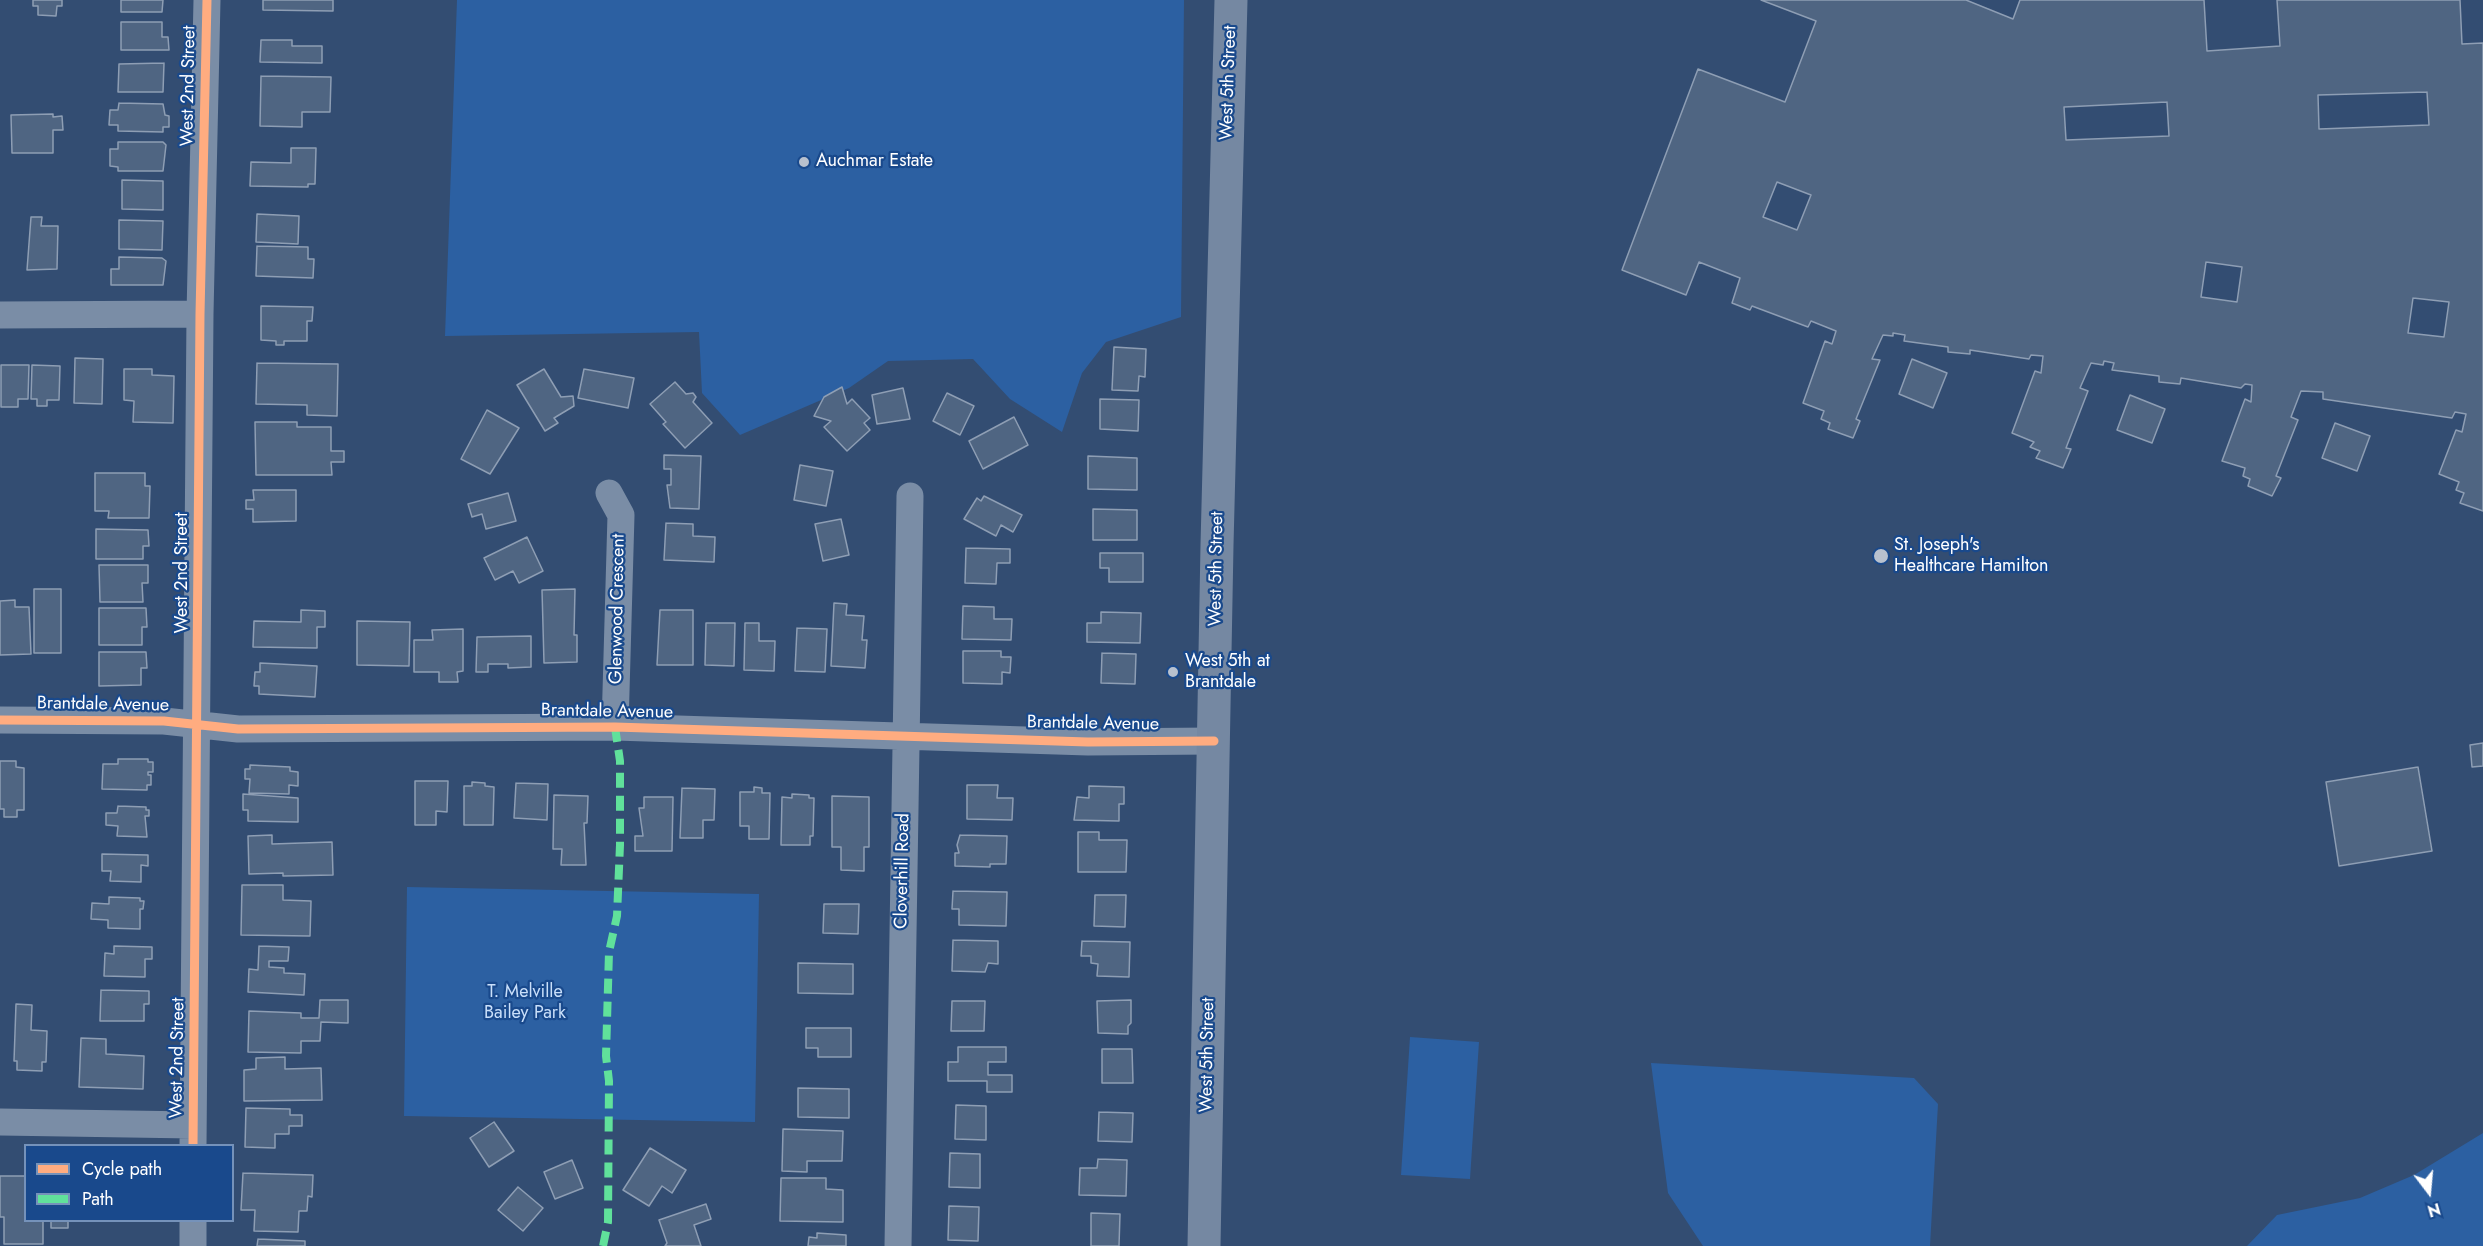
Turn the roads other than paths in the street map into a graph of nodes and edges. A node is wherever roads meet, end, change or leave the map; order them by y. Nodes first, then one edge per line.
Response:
1 (207, 0) edge
2 (1231, 0) edge
3 (200, 314) junction
4 (0, 315) edge
5 (609, 493) dead end
6 (910, 496) dead end
7 (0, 720) edge
8 (199, 723) junction
9 (615, 727) junction
10 (905, 736) junction
11 (1214, 741) junction
12 (0, 1122) edge
13 (193, 1135) edge
14 (193, 1222) edge
15 (193, 1246) edge
16 (898, 1246) edge
17 (1204, 1246) edge

1 - 3 street, West 2nd Street
2 - 11 main road, West 5th Street
3 - 4 street
3 - 8 street, West 2nd Street
5 - 9 street, Glenwood Crescent
6 - 10 street, Cloverhill Road
7 - 8 street, Brantdale Avenue
8 - 9 street, Brantdale Avenue
8 - 13 street, West 2nd Street
9 - 10 street, Brantdale Avenue
10 - 11 street, Brantdale Avenue
10 - 16 street, Cloverhill Road
11 - 17 main road, West 5th Street
12 - 13 street
14 - 15 street

